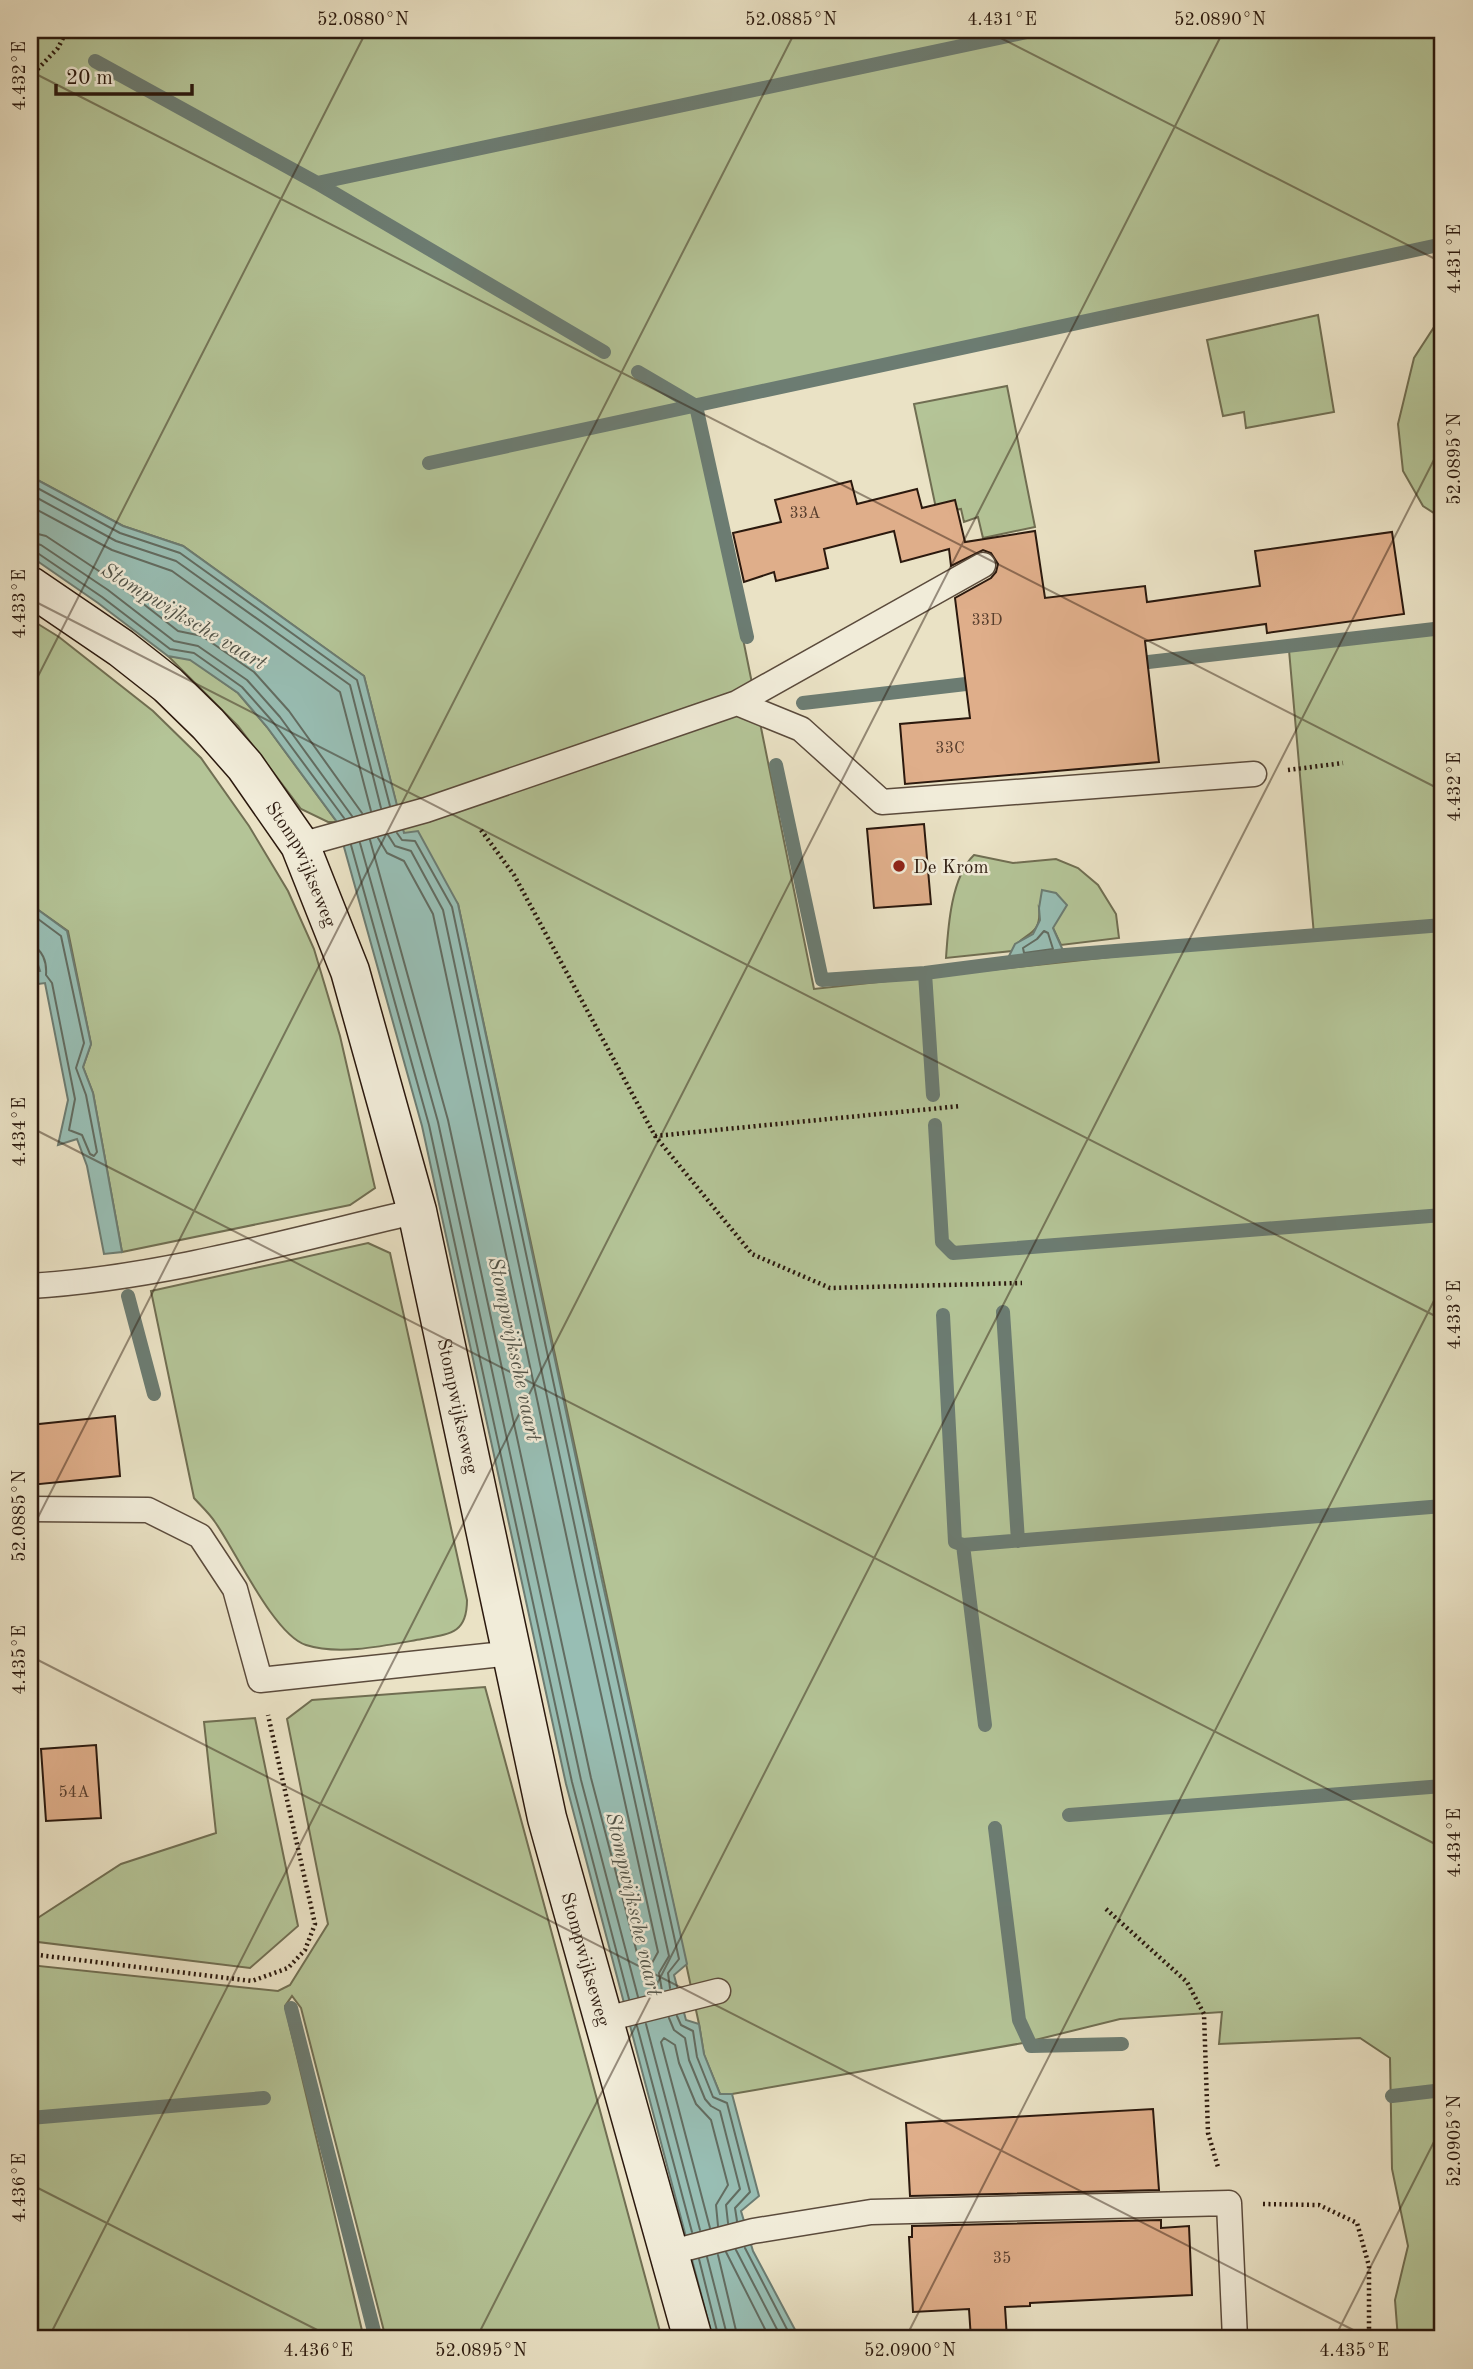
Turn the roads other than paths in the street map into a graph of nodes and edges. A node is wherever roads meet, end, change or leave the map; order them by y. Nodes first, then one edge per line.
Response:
1 (983, 565) dead end
2 (30, 586) edge
3 (737, 703) junction
4 (1254, 774) road end
5 (300, 845) junction
6 (417, 1211) junction
7 (30, 1286) edge
8 (30, 1509) edge
9 (512, 1653) junction
10 (718, 1991) dead end
11 (612, 2017) junction
12 (676, 2251) junction
13 (693, 2339) edge
14 (1235, 2339) edge

1 - 3 lane
2 - 5 street, Stompwijkseweg
3 - 4 lane
3 - 5 lane
5 - 6 street, Stompwijkseweg
6 - 7 lane
6 - 9 street, Stompwijkseweg
8 - 9 lane
9 - 11 street, Stompwijkseweg
10 - 11 lane
11 - 12 street, Stompwijkseweg
12 - 13 street, Stompwijkseweg
12 - 14 lane

